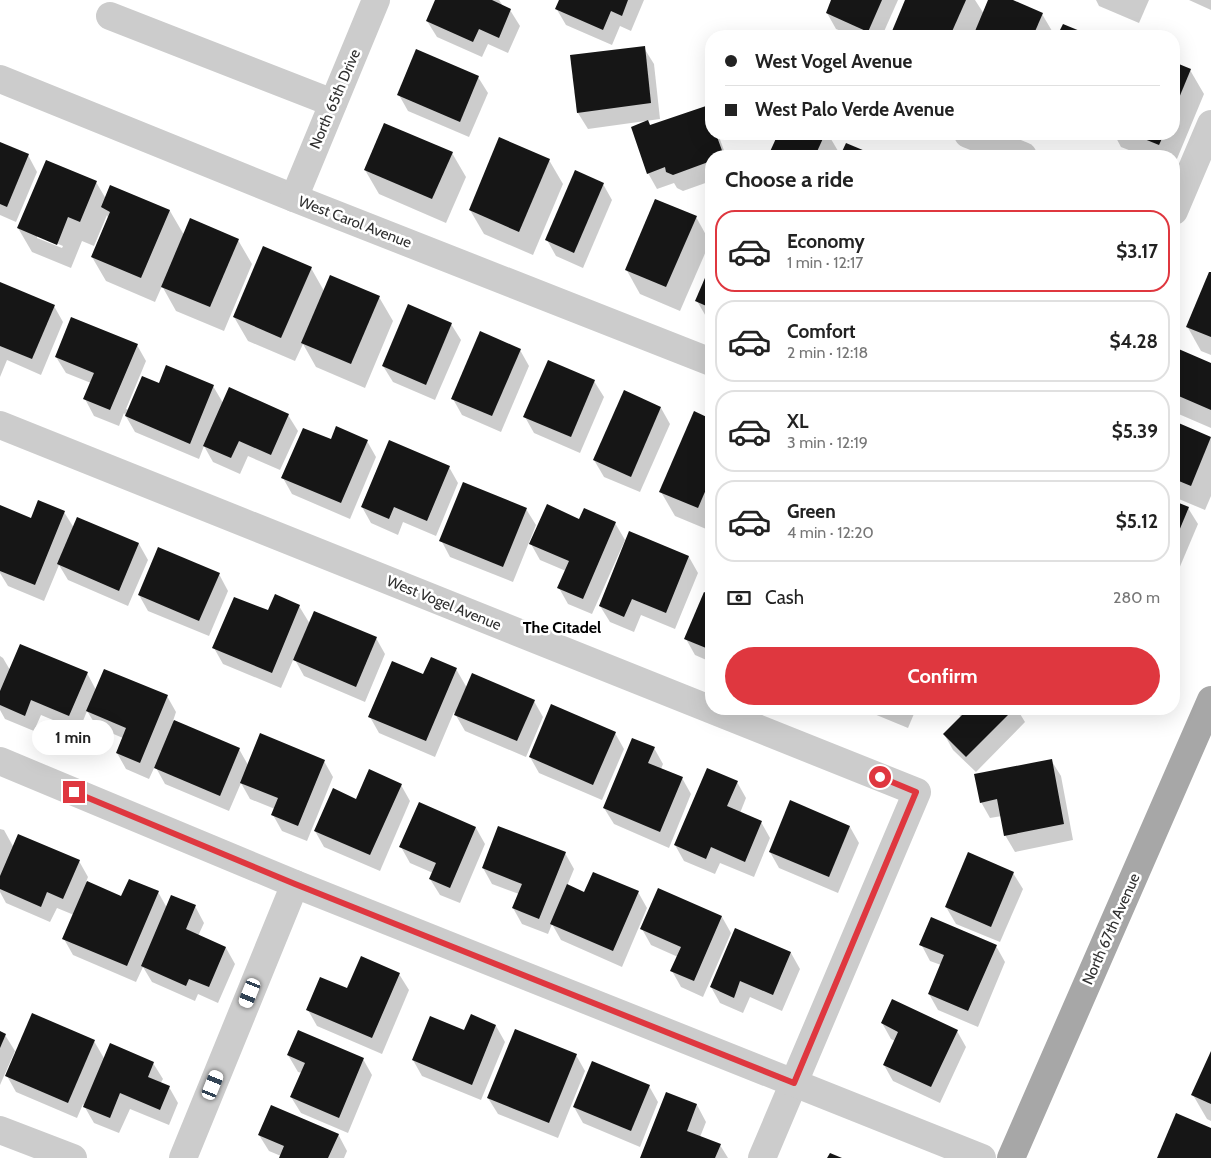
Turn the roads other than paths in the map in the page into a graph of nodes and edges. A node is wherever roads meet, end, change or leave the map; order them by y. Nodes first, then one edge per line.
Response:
1 (376, 0) edge
2 (110, 16) dead end
3 (0, 79) edge
4 (333, 103) junction
5 (1211, 124) edge
6 (983, 140) edge
7 (1008, 150) edge
8 (1180, 197) edge
9 (294, 198) junction
10 (705, 360) edge
11 (0, 425) edge
12 (1211, 700) edge
13 (705, 707) edge
14 (724, 715) edge
15 (0, 761) edge
16 (295, 884) junction
17 (794, 1083) junction
18 (0, 1130) edge
19 (73, 1158) edge
20 (183, 1158) edge
21 (762, 1158) edge
22 (982, 1158) edge
23 (1012, 1158) edge

1 - 4 street, North 65th Drive
2 - 4 street
3 - 9 street, West Carol Avenue
4 - 9 street, North 65th Drive
5 - 8 street
6 - 7 street
9 - 10 street, West Carol Avenue
11 - 13 street, West Vogel Avenue
12 - 23 main road, North 67th Avenue
14 - 17 street, West Vogel Avenue
15 - 16 street
16 - 17 street
16 - 20 street
17 - 21 street
17 - 22 street
18 - 19 street

